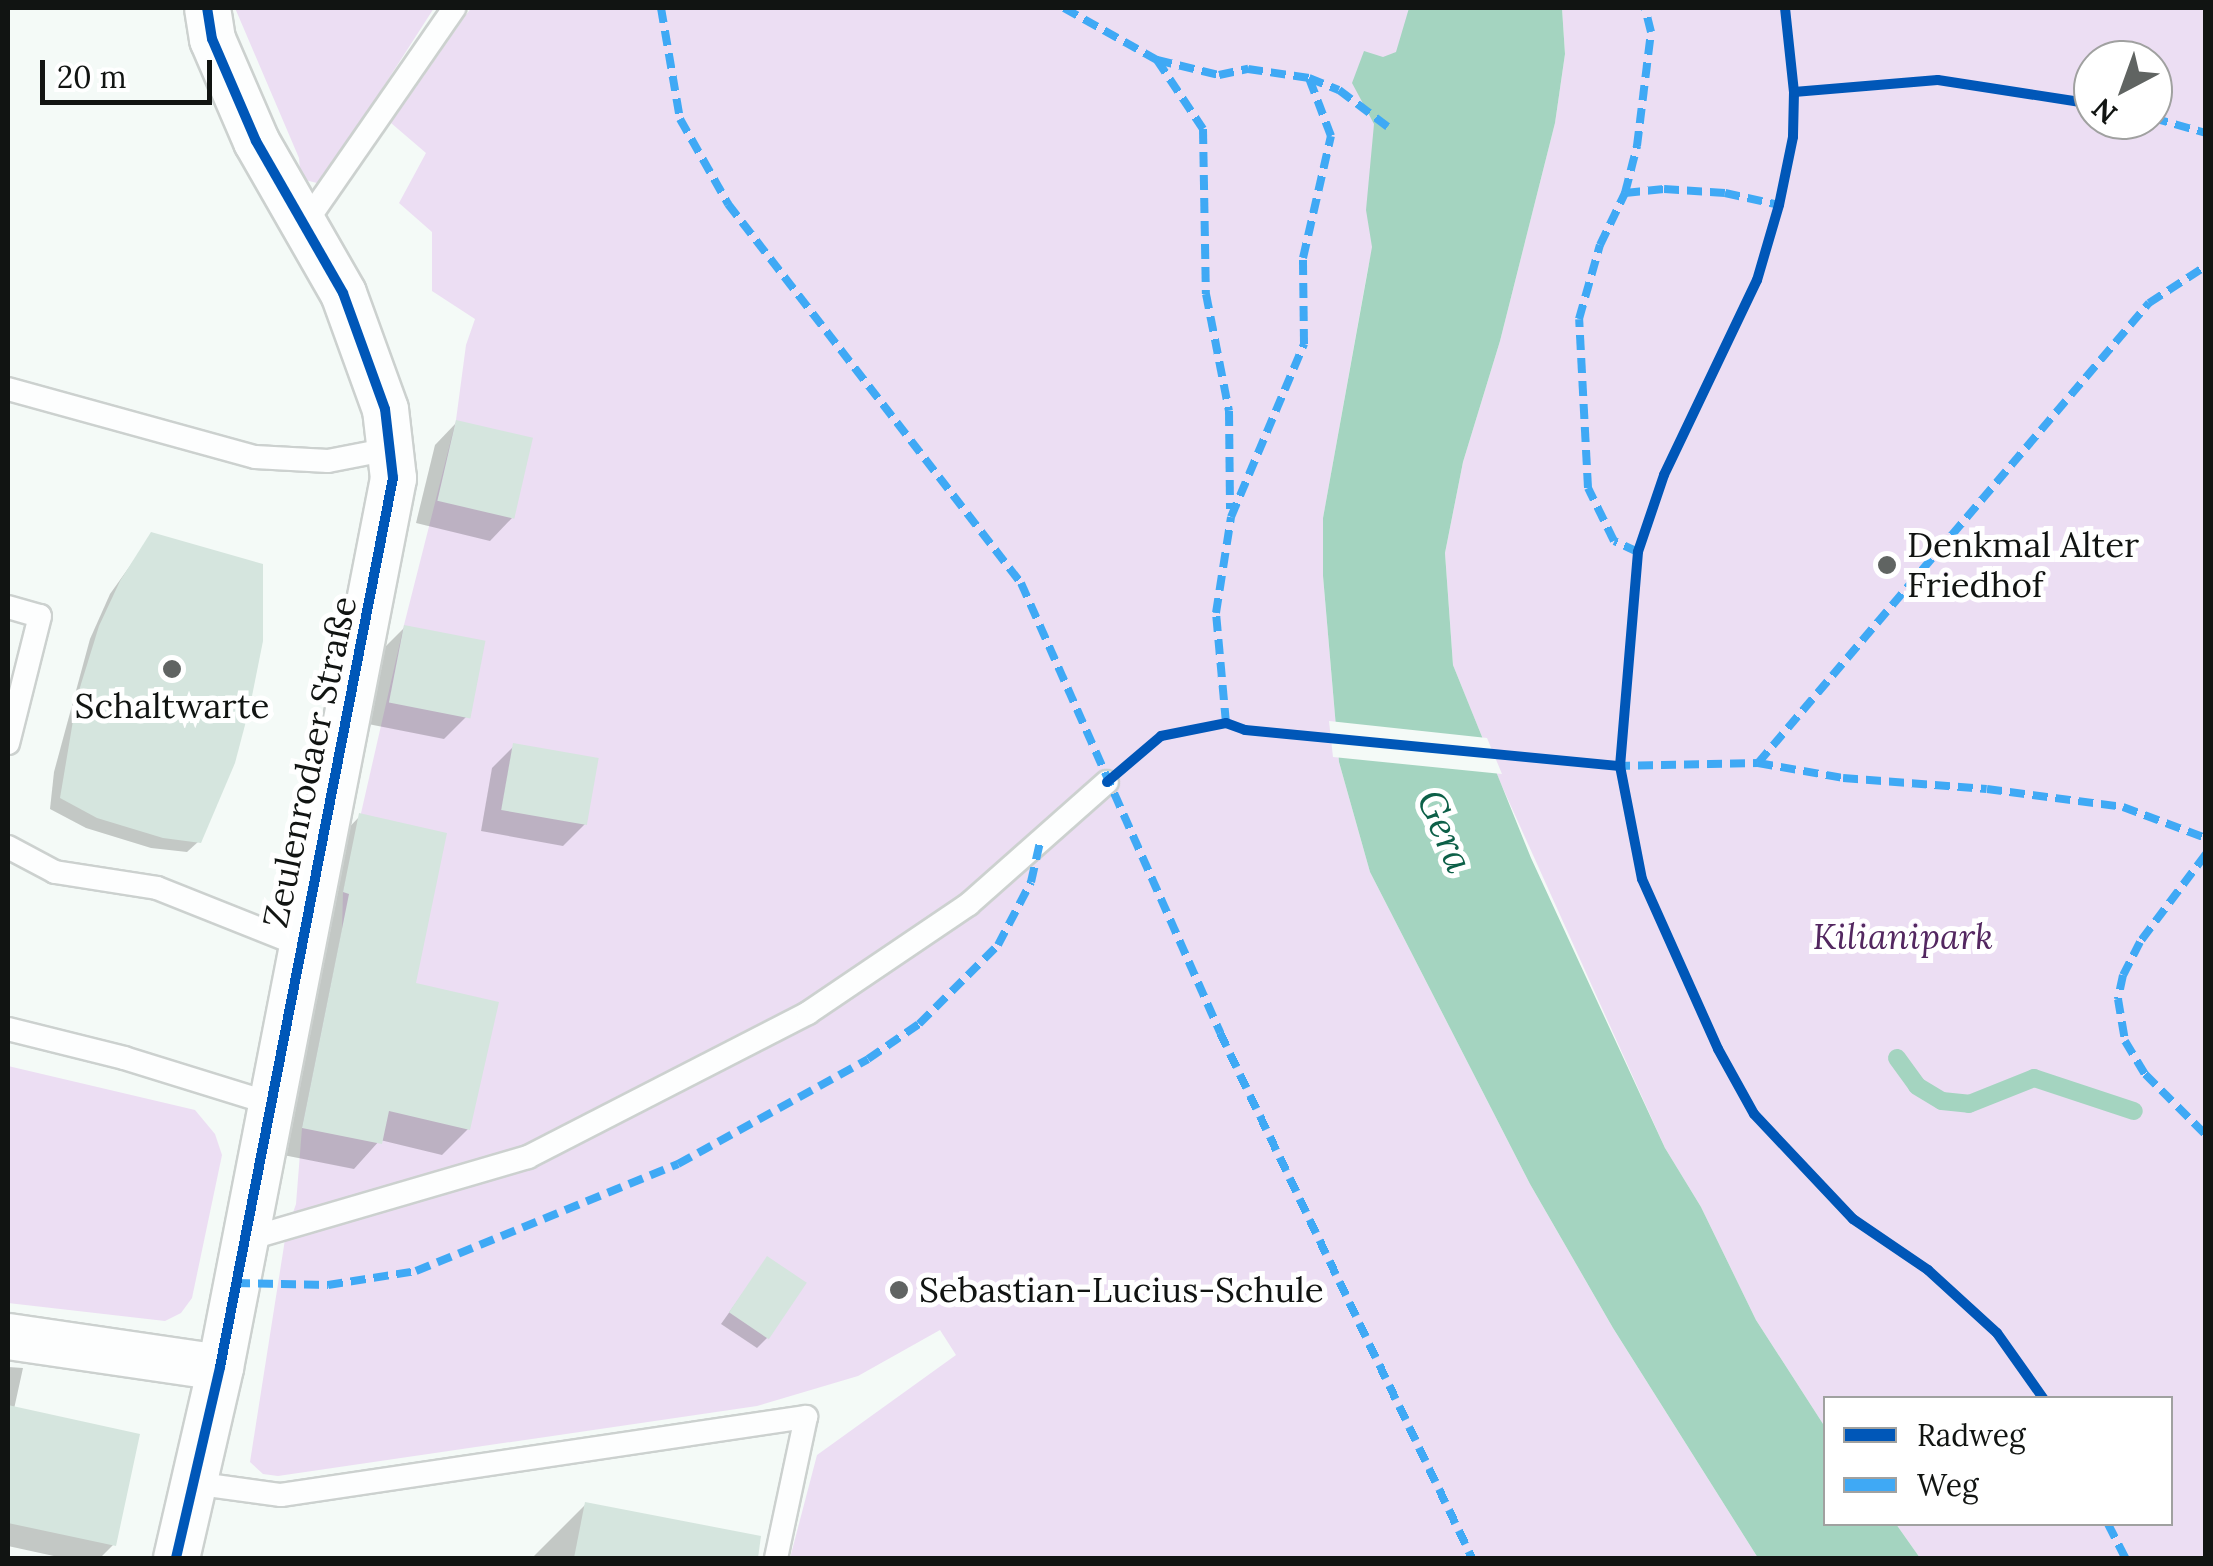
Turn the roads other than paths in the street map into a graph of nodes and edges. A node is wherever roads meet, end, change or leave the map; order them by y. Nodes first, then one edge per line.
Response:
1 (207, 8) edge
2 (454, 8) edge
3 (304, 225) junction
4 (8, 388) edge
5 (390, 449) junction
6 (8, 606) edge
7 (8, 743) edge
8 (1107, 782) dead end
9 (8, 847) edge
10 (300, 945) junction
11 (8, 1029) edge
12 (269, 1104) junction
13 (244, 1240) junction
14 (8, 1336) edge
15 (220, 1366) junction
16 (194, 1483) junction
17 (176, 1558) edge
18 (776, 1558) edge

1 - 3 street, Zeulenrodaer Straße
2 - 3 lane
3 - 5 street, Zeulenrodaer Straße
4 - 5 lane
5 - 10 street, Zeulenrodaer Straße
6 - 7 lane
8 - 13 lane
9 - 10 lane
10 - 12 street, Zeulenrodaer Straße
11 - 12 lane
12 - 13 street, Zeulenrodaer Straße
13 - 15 street, Zeulenrodaer Straße
14 - 15 street
15 - 16 street, Zeulenrodaer Straße
16 - 17 street, Zeulenrodaer Straße
16 - 18 lane

